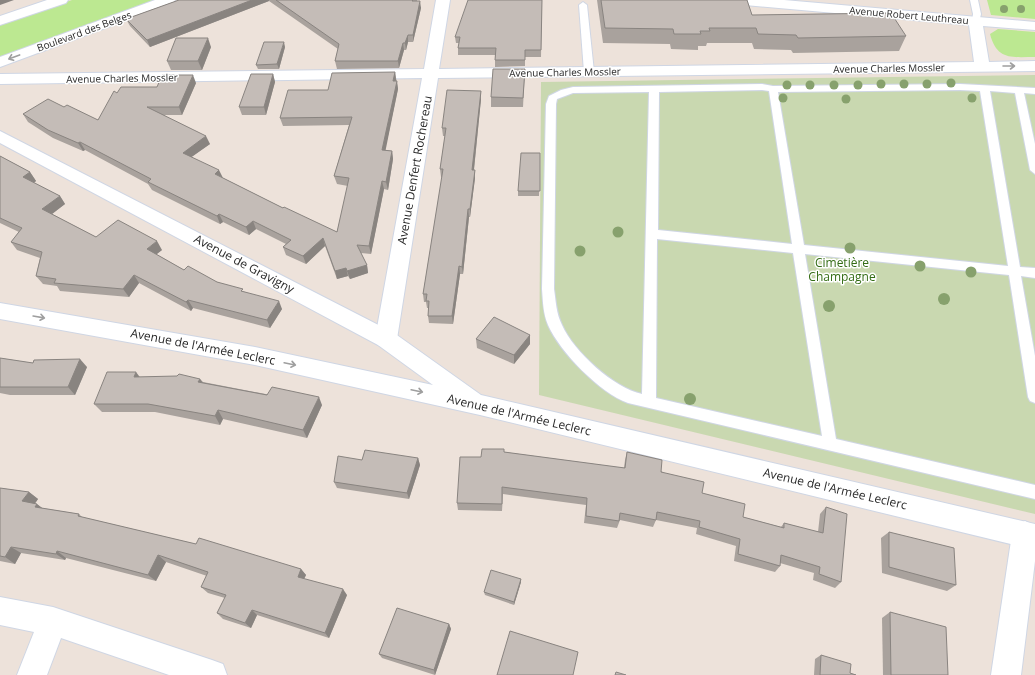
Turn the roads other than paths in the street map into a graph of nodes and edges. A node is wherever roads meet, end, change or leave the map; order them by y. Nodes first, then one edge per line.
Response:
1 (61, 0) edge
2 (168, 0) edge
3 (443, 0) edge
4 (734, 0) edge
5 (974, 0) edge
6 (583, 5) dead end
7 (0, 21) edge
8 (976, 21) junction
9 (1035, 26) edge
10 (0, 62) edge
11 (982, 66) junction
12 (1035, 66) edge
13 (589, 72) junction
14 (431, 74) junction
15 (0, 79) edge
16 (654, 89) junction
17 (773, 89) junction
18 (985, 90) junction
19 (1019, 91) junction
20 (1035, 91) edge
21 (0, 136) edge
22 (1033, 151) edge
23 (1035, 170) edge
24 (652, 234) junction
25 (798, 249) junction
26 (1015, 271) junction
27 (1035, 273) edge
28 (0, 311) edge
29 (386, 339) junction
30 (1035, 397) edge
31 (649, 402) junction
32 (480, 405) junction
33 (830, 444) junction
34 (1035, 492) edge
35 (1030, 536) edge
36 (0, 611) edge
37 (53, 621) junction
38 (32, 675) edge
39 (212, 675) edge
40 (1006, 675) edge

1 - 7 street
2 -> 10 street, Boulevard des Belges
3 - 14 street, Avenue Denfert Rochereau
4 - 8 street, Avenue Robert Leuthreau
5 - 8 lane
6 - 13 lane
8 - 9 street, Avenue Robert Leuthreau
8 - 11 street
11 -> 12 street, Avenue Charles Mossler
11 - 13 street, Avenue Charles Mossler
13 - 14 street, Avenue Charles Mossler
14 - 15 street, Avenue Charles Mossler
14 - 29 street, Avenue Denfert Rochereau
16 - 17 lane
16 - 24 lane
16 - 31 lane
17 - 18 lane
17 - 25 lane
18 - 19 lane
18 - 26 lane
19 - 20 lane
19 - 22 lane
21 - 29 street, Avenue de Gravigny
22 - 23 lane
24 - 25 lane
24 - 31 lane
25 - 26 lane
25 - 33 lane
26 - 27 lane
26 - 30 lane
28 -> 32 street, Avenue de l'Armée Leclerc
29 - 32 street, Avenue de Gravigny
31 - 33 lane
32 - 35 street, Avenue de l'Armée Leclerc
33 - 34 lane
35 - 40 street
36 - 37 street
37 - 38 street
37 - 39 street

